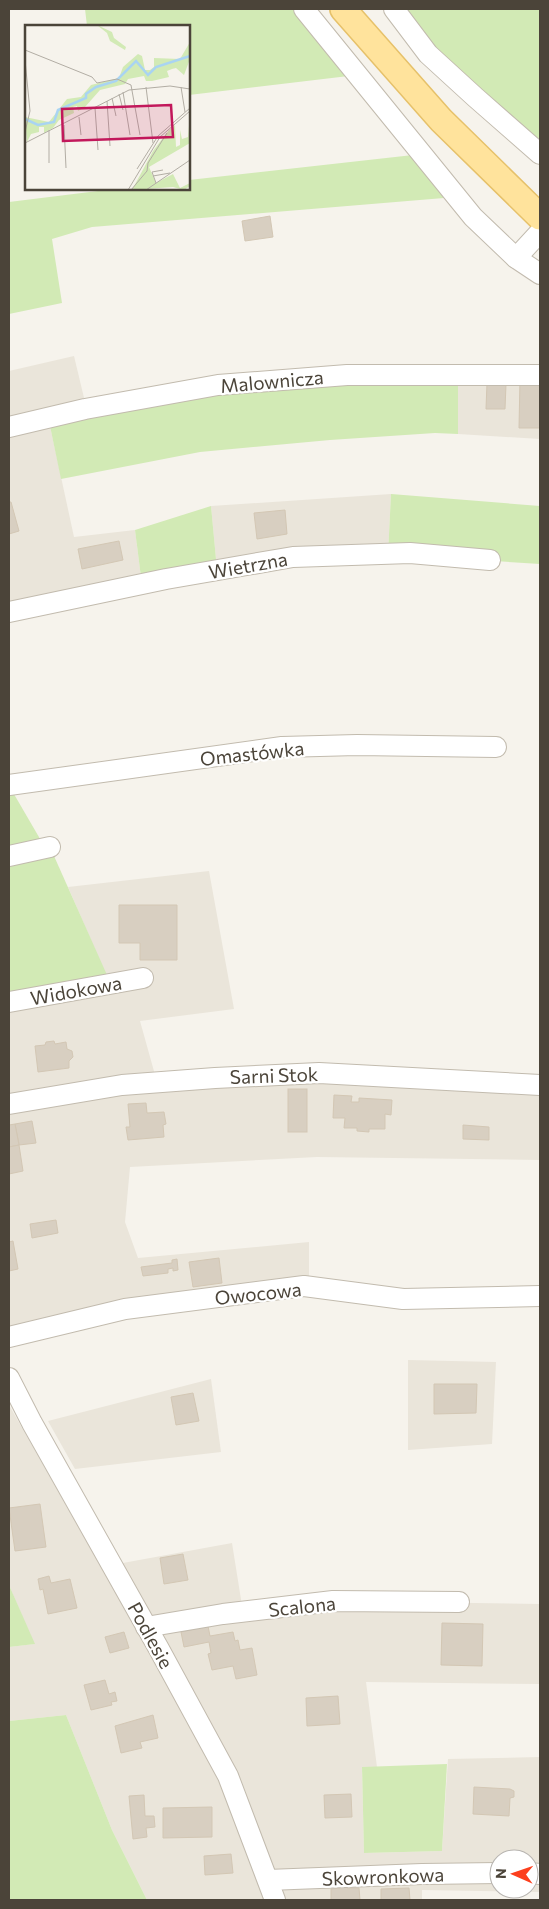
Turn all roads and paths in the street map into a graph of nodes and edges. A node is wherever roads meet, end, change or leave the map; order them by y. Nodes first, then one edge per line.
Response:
1 (304, 9) edge
2 (343, 9) edge
3 (394, 9) edge
4 (540, 154) edge
5 (540, 217) edge
6 (540, 232) edge
7 (516, 258) junction
8 (540, 274) edge
9 (540, 375) edge
10 (9, 428) edge
11 (490, 560) dead end
12 (9, 612) edge
13 (496, 746) dead end
14 (9, 785) edge
15 (50, 847) dead end
16 (9, 856) edge
17 (143, 978) dead end
18 (9, 1002) edge
19 (540, 1085) edge
20 (9, 1104) edge
21 (540, 1296) edge
22 (9, 1337) edge
23 (9, 1378) edge
24 (459, 1602) dead end
25 (146, 1627) junction
26 (489, 1874) edge
27 (268, 1880) junction
28 (275, 1900) edge

1 - 7 street
2 - 5 main road
3 - 4 street
6 - 7 street
7 - 8 street
9 - 10 street, Malownicza
11 - 12 street, Wietrzna
13 - 14 street, Omastówka
15 - 16 street
17 - 18 street, Widokowa
19 - 20 street, Sarni Stok
21 - 22 street, Owocowa
23 - 25 street, Podlesie
24 - 25 street, Scalona
25 - 27 street, Podlesie
26 - 27 street, Skowronkowa
27 - 28 street, Podlesie

